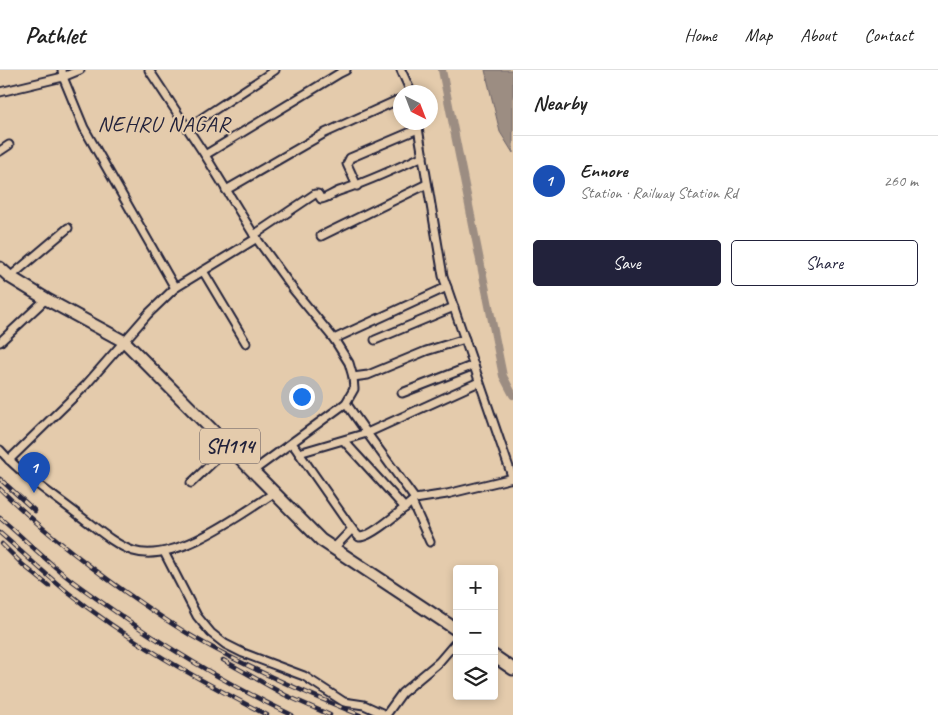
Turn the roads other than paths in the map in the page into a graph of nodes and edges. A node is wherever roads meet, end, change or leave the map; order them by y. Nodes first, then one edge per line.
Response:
1 (80, 70) edge
2 (149, 70) edge
3 (275, 70) edge
4 (401, 70) edge
5 (341, 71) edge
6 (62, 74) edge
7 (407, 85) edge
8 (0, 92) edge
9 (393, 102) edge
10 (188, 128) junction
11 (409, 130) edge
12 (418, 130) edge
13 (9, 145) dead end
14 (0, 151) edge
15 (205, 155) junction
16 (422, 156) junction
17 (427, 184) junction
18 (357, 186) junction
19 (226, 190) junction
20 (68, 228) dead end
21 (256, 236) junction
22 (321, 236) dead end
23 (0, 268) edge
24 (203, 271) junction
25 (10, 277) junction
26 (447, 287) junction
27 (175, 288) junction
28 (46, 299) junction
29 (454, 307) junction
30 (334, 338) junction
31 (464, 339) junction
32 (375, 340) dead end
33 (0, 342) edge
34 (125, 342) junction
35 (246, 343) dead end
36 (474, 365) junction
37 (353, 377) junction
38 (480, 382) junction
39 (402, 393) dead end
40 (346, 403) junction
41 (367, 433) junction
42 (344, 440) junction
43 (292, 443) junction
44 (230, 446) junction
45 (0, 450) edge
46 (299, 453) junction
47 (9, 460) junction
48 (253, 470) junction
49 (513, 479) edge
50 (191, 483) dead end
51 (274, 493) junction
52 (413, 501) junction
53 (405, 508) junction
54 (352, 529) junction
55 (430, 542) dead end
56 (333, 549) junction
57 (164, 552) junction
58 (453, 627) edge
59 (453, 646) edge
60 (498, 659) edge
61 (513, 669) edge
62 (386, 715) edge

1 - 6 street
2 - 10 street
3 - 10 street
4 - 7 street
5 - 15 street
6 - 8 street
6 - 27 street
9 - 19 street
10 - 15 street
11 - 18 street
12 - 16 street
13 - 14 street
15 - 19 street
16 - 17 street
16 - 18 street
17 - 22 street
17 - 26 street
18 - 21 street
19 - 21 street
20 - 25 street
21 - 24 street
21 - 30 street
23 - 25 main road, SH114
24 - 27 street
24 - 35 street
25 - 28 main road, SH114
26 - 29 street
26 - 30 street
27 - 34 street
28 - 33 street
28 - 34 main road, SH114
29 - 31 street
29 - 32 street
30 - 37 street
31 - 36 street
31 - 37 street
34 - 44 main road, SH114
34 - 47 street
36 - 38 street
36 - 39 street
37 - 40 street
38 - 41 street
38 - 49 street
40 - 41 street
40 - 43 street
41 - 42 street
41 - 52 street
42 - 46 street
42 - 53 street
43 - 46 street
43 - 48 street
44 - 48 main road, SH114
44 - 50 street
45 - 47 street
46 - 54 street
47 - 57 street
48 - 51 main road, SH114
49 - 52 street
51 - 56 main road, SH114
51 - 57 street
52 - 53 street
52 - 55 street
53 - 54 street
54 - 56 street
56 - 58 main road, SH114
57 - 62 street
59 - 62 street
60 - 61 main road

